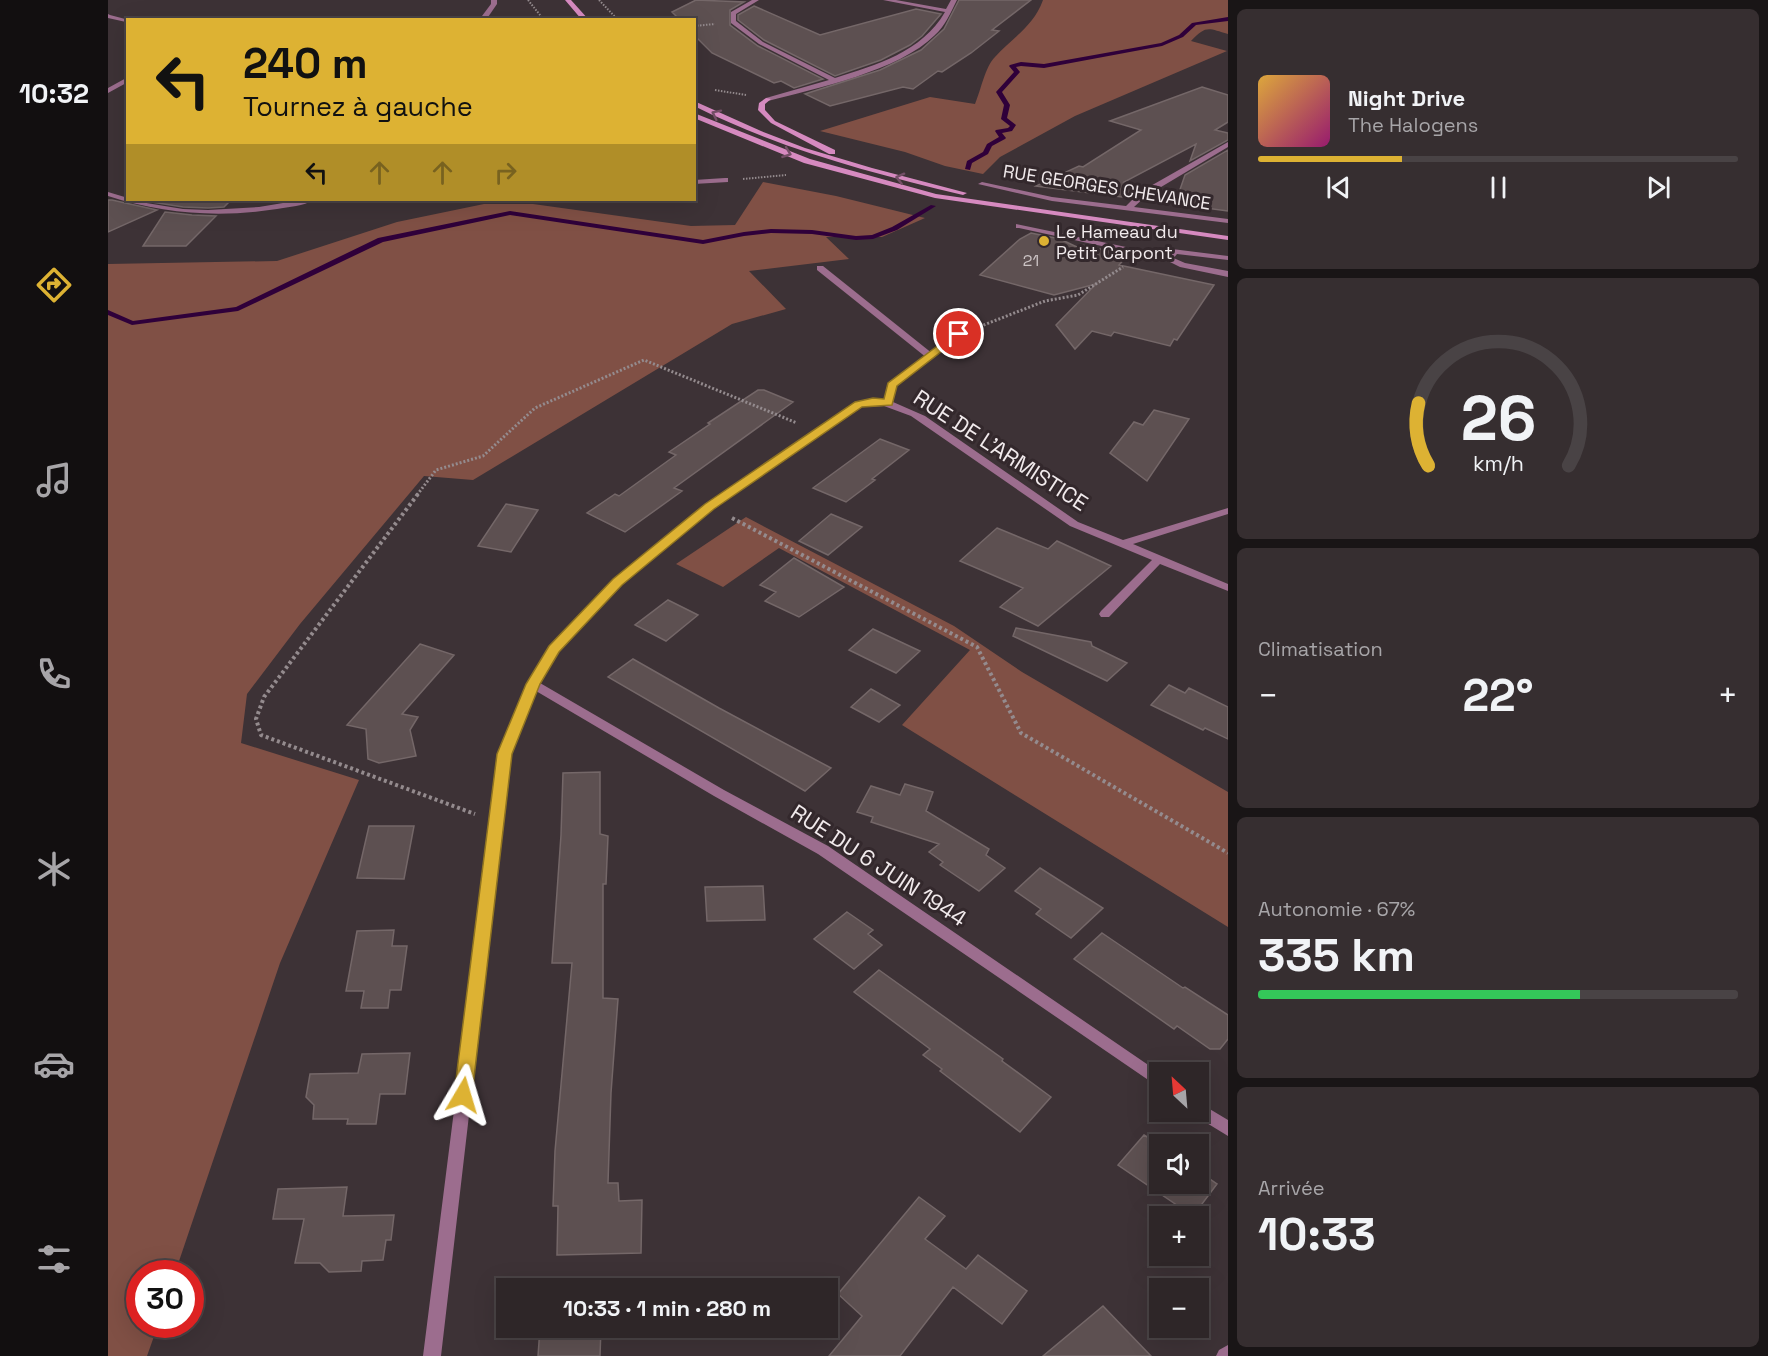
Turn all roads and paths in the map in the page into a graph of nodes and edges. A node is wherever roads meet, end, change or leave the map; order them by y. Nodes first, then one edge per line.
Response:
1 (494, 0) edge
2 (528, 0) edge
3 (558, 0) edge
4 (568, 0) edge
5 (599, 0) edge
6 (756, 0) edge
7 (886, 0) edge
8 (954, 0) edge
9 (948, 11) junction
10 (108, 16) edge
11 (484, 18) edge
12 (542, 18) edge
13 (573, 18) edge
14 (584, 18) edge
15 (616, 18) edge
16 (126, 20) edge
17 (126, 80) edge
18 (834, 80) junction
19 (108, 91) edge
20 (768, 99) joint
21 (696, 104) edge
22 (696, 116) edge
23 (1228, 144) edge
24 (868, 170) junction
25 (787, 175) dead end
26 (725, 180) joint
27 (696, 182) edge
28 (982, 184) dead end
29 (108, 194) edge
30 (956, 195) junction
31 (126, 198) edge
32 (136, 201) edge
33 (165, 201) edge
34 (305, 201) edge
35 (156, 206) junction
36 (1128, 208) junction
37 (1228, 221) edge
38 (1019, 226) dead end
39 (1228, 238) edge
40 (1147, 253) junction
41 (1169, 258) junction
42 (1228, 258) edge
43 (820, 268) dead end
44 (1228, 274) edge
45 (959, 334) joint
46 (930, 356) junction
47 (888, 403) junction
48 (819, 432) junction
49 (710, 507) junction
50 (1228, 511) edge
51 (1123, 544) junction
52 (1159, 560) junction
53 (1228, 588) edge
54 (1106, 614) dead end
55 (533, 684) junction
56 (496, 821) junction
57 (1228, 853) edge
58 (1149, 1074) edge
59 (1209, 1116) edge
60 (1228, 1129) edge
61 (432, 1356) edge

1 - 11 street
2 - 12 path
3 - 13 main road
4 - 14 main road
5 - 15 path
6 - 18 street
7 - 9 street
8 - 9 street
9 - 18 street
10 - 16 street
17 - 19 street
18 - 20 street
20 - 24 main road
24 -> 21 main road
22 -> 30 main road
23 - 36 street
30 -> 24 main road
25 - 26 path
26 - 27 street
28 - 36 street, RUE GEORGES CHEVANCE
29 - 31 street
30 - 39 main road
32 - 35 street
33 - 35 street
34 - 35 street
36 - 37 street, RUE GEORGES CHEVANCE
38 - 40 street
40 - 41 street
40 - 45 path
41 - 42 street
41 - 44 street
43 - 46 street
45 - 46 street
46 - 47 street
47 - 48 street
47 - 51 street, RUE DE L'ARMISTICE
48 - 49 street
48 - 56 path
49 - 55 street
49 - 57 path
50 - 51 street
51 - 52 street, RUE DE L'ARMISTICE
52 - 53 street, RUE DE L'ARMISTICE
52 - 54 street
55 - 56 street
55 - 58 street, RUE DU 6 JUIN 1944
56 - 61 street
59 - 60 street

